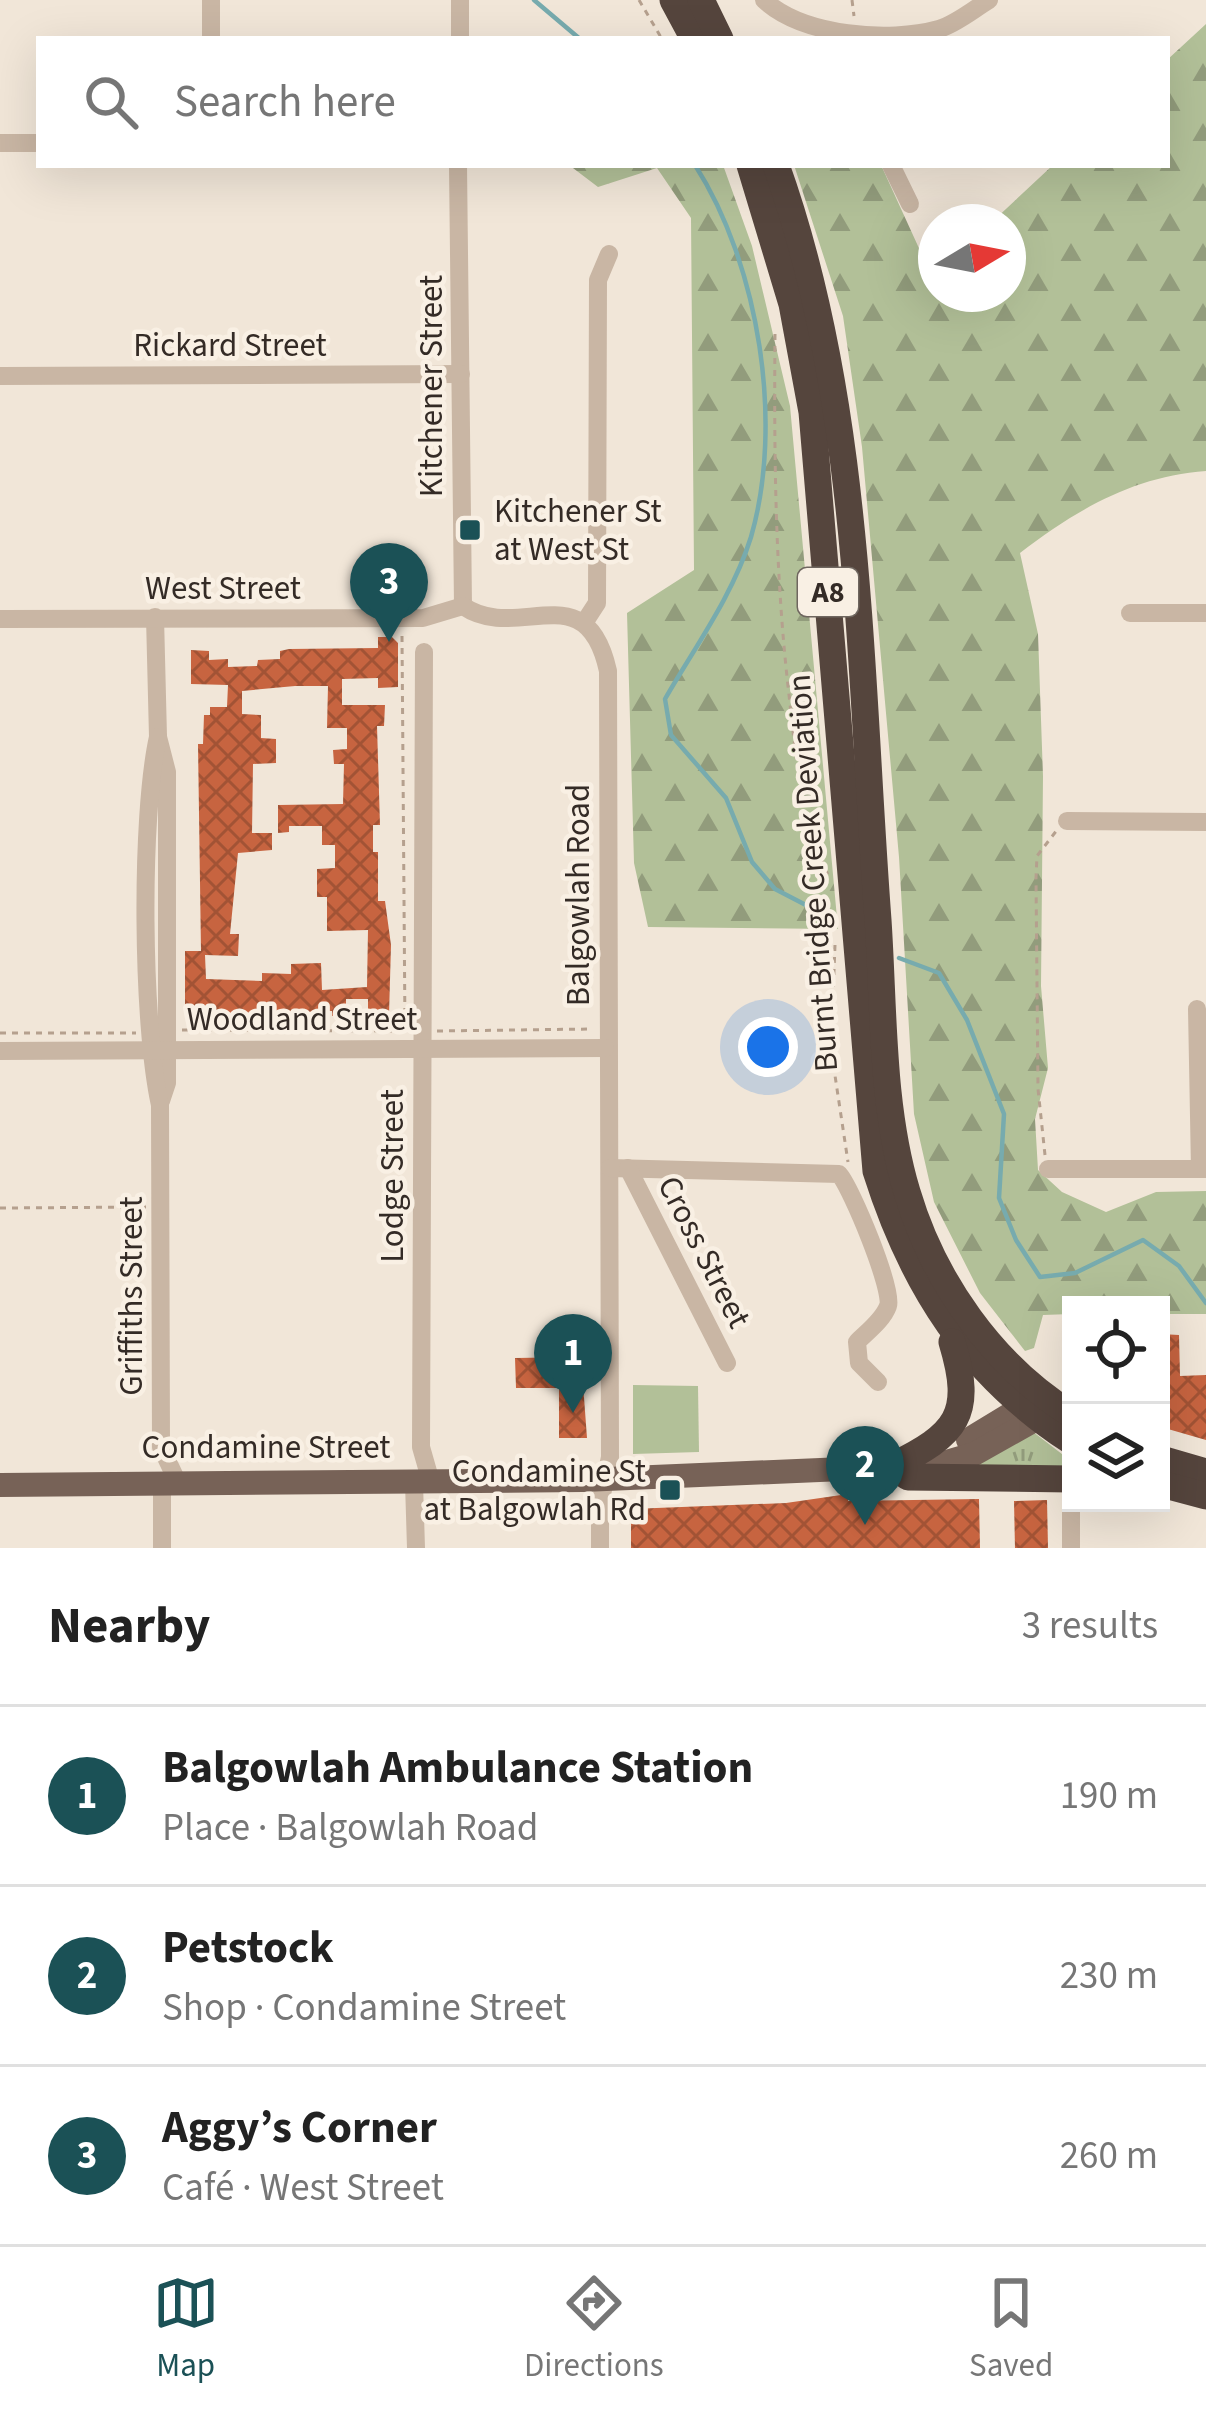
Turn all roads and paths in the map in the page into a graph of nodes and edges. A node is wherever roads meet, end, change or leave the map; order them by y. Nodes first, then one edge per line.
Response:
1 (211, 0) edge
2 (460, 0) edge
3 (639, 0) edge
4 (674, 0) edge
5 (701, 0) edge
6 (764, 0) edge
7 (989, 0) edge
8 (211, 36) edge
9 (460, 36) edge
10 (660, 36) edge
11 (692, 36) edge
12 (719, 36) edge
13 (830, 36) edge
14 (0, 143) edge
15 (36, 143) edge
16 (458, 168) edge
17 (751, 168) edge
18 (777, 168) edge
19 (892, 168) edge
20 (910, 204) dead end
21 (609, 254) dead end
22 (775, 322) dead end
23 (461, 374) junction
24 (0, 376) edge
25 (463, 606) junction
26 (1206, 613) edge
27 (1130, 614) dead end
28 (155, 617) junction
29 (0, 619) edge
30 (584, 623) junction
31 (402, 635) dead end
32 (424, 652) dead end
33 (1067, 821) joint
34 (1206, 822) edge
35 (830, 880) dead end
36 (834, 928) dead end
37 (1197, 1009) dead end
38 (591, 1030) dead end
39 (0, 1033) edge
40 (427, 1040) junction
41 (160, 1041) junction
42 (605, 1048) junction
43 (0, 1051) edge
44 (619, 1168) junction
45 (850, 1168) dead end
46 (1203, 1168) edge
47 (1048, 1169) joint
48 (160, 1207) junction
49 (0, 1208) edge
50 (949, 1330) junction
51 (727, 1363) dead end
52 (878, 1382) dead end
53 (1035, 1407) junction
54 (1062, 1412) edge
55 (1062, 1432) edge
56 (1170, 1462) edge
57 (892, 1466) junction
58 (1206, 1472) edge
59 (1062, 1479) edge
60 (605, 1480) junction
61 (423, 1482) junction
62 (170, 1484) junction
63 (0, 1485) edge
64 (1170, 1486) edge
65 (1206, 1496) edge
66 (1071, 1512) edge
67 (162, 1548) edge
68 (416, 1548) edge
69 (599, 1548) edge
70 (1071, 1548) edge

1 - 8 street
2 - 9 street
3 - 10 path
4 - 11 highway
5 - 12 highway
6 - 13 street
7 - 13 street
14 - 15 street
16 - 23 street, Kitchener Street
17 - 50 highway, Burnt Bridge Creek Deviation / A8
18 - 53 highway, Burnt Bridge Creek Deviation / A8
19 - 20 street
21 - 30 street
22 - 35 path
23 - 24 street, Rickard Street
23 - 25 street, Kitchener Street
25 - 28 street, West Street
25 - 30 street, West Street
26 - 27 street
28 - 29 street, West Street
28 - 41 street, Griffiths Street
30 - 42 street, Balgowlah Road
31 - 41 path, Woodland Street
32 - 40 street, Lodge Street
33 - 34 street
33 - 47 path
36 - 45 path
37 - 46 street
38 - 40 path, Woodland Street
39 - 41 path, Woodland Street
40 - 41 street, Woodland Street
40 - 42 street, Woodland Street
40 - 61 street, Lodge Street
41 - 43 street, Woodland Street
41 - 48 street, Griffiths Street
42 - 44 street, Balgowlah Road
44 - 51 street, Cross Street
44 - 52 street
44 - 60 street, Balgowlah Road
46 - 47 street
48 - 49 path
48 - 62 street, Griffiths Street
50 - 53 highway, Burnt Bridge Creek Deviation / A8
50 - 57 highway
53 - 54 highway, A8
53 - 55 highway, Burnt Bridge Creek Deviation / A8
53 - 57 main road, Condamine Street
56 - 58 highway
57 - 59 highway
57 - 60 main road, Condamine Street
60 - 61 main road, Condamine Street
60 - 69 street, Balgowlah Road
61 - 62 main road, Condamine Street
61 - 68 street, Lodge Street
62 - 63 main road, Condamine Street
62 - 67 street, Griffiths Street
64 - 65 highway
66 - 70 street

